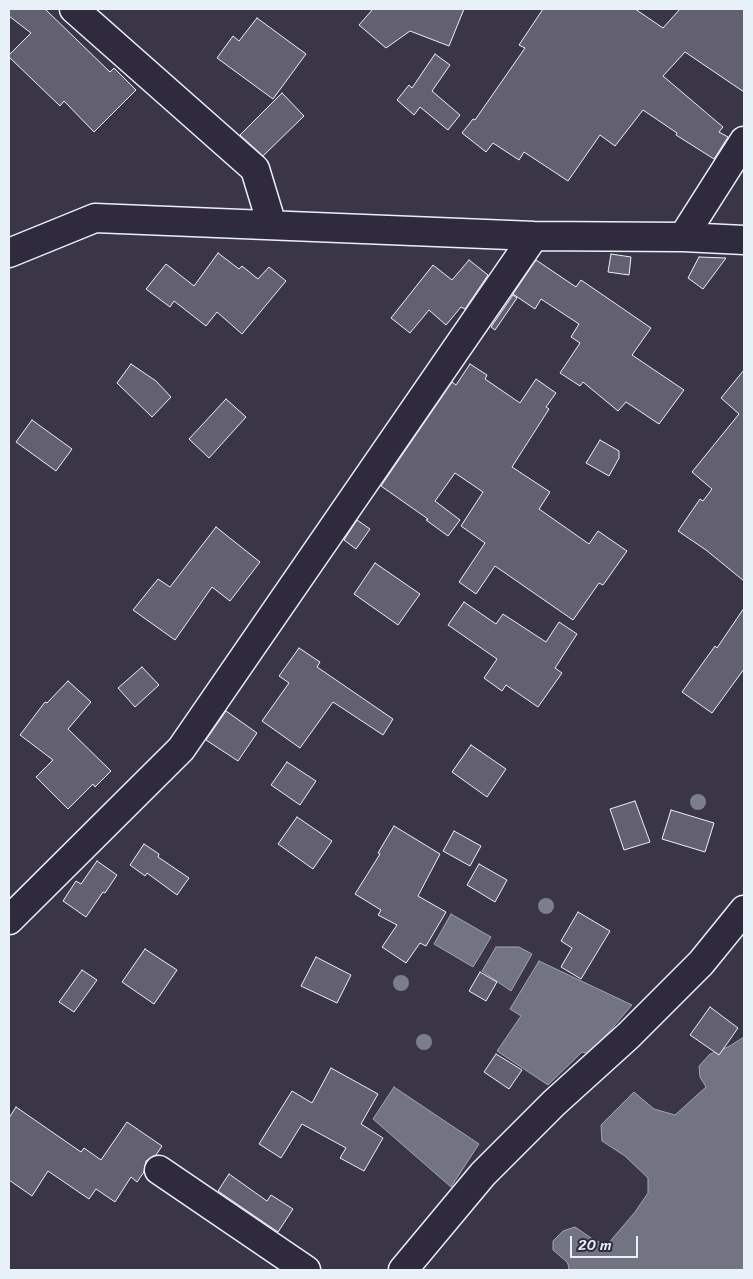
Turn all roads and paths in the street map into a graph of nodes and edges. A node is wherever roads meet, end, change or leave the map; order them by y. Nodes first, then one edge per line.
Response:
1 (74, 9) edge
2 (744, 141) edge
3 (272, 225) junction
4 (534, 236) junction
5 (683, 237) junction
6 (744, 240) edge
7 (9, 252) edge
8 (744, 910) edge
9 (9, 920) edge
10 (159, 1170) dead end
11 (306, 1270) edge
12 (403, 1270) edge

1 - 3 street
2 - 5 street
3 - 4 street
3 - 7 street
4 - 5 street
4 - 9 street
5 - 6 street
8 - 12 street
10 - 11 street

